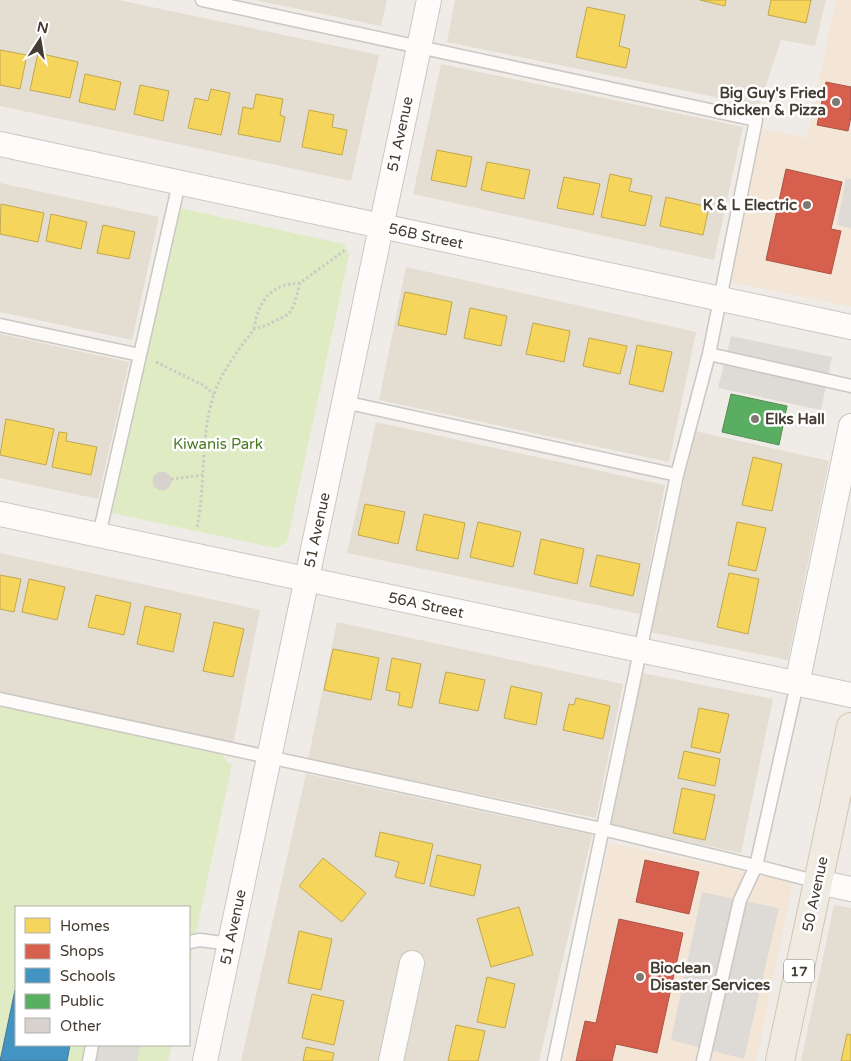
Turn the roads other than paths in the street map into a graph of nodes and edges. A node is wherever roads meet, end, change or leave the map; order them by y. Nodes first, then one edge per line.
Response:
1 (202, 0) edge
2 (429, 0) edge
3 (419, 46) junction
4 (0, 144) edge
5 (179, 183) junction
6 (381, 226) junction
7 (718, 299) junction
8 (0, 325) edge
9 (851, 327) edge
10 (709, 354) junction
11 (140, 355) junction
12 (851, 386) edge
13 (344, 402) junction
14 (851, 426) edge
15 (677, 474) junction
16 (0, 514) edge
17 (100, 535) junction
18 (306, 579) junction
19 (640, 650) junction
20 (797, 684) junction
21 (851, 695) edge
22 (0, 698) edge
23 (851, 728) edge
24 (269, 757) junction
25 (602, 829) junction
26 (756, 866) junction
27 (818, 882) junction
28 (851, 889) edge
29 (190, 942) edge
30 (230, 944) junction
31 (412, 963) dead end
32 (92, 1046) edge
33 (89, 1061) edge
34 (205, 1061) edge
35 (391, 1061) edge
36 (554, 1061) edge
37 (703, 1061) edge
38 (780, 1061) edge

1 - 3 lane
2 - 3 street, 51 Avenue
3 - 6 street, 51 Avenue
3 - 7 lane
4 - 5 street, 56B Street
5 - 6 street, 56B Street
5 - 11 lane
6 - 7 street, 56B Street
6 - 13 street, 51 Avenue
7 - 9 street, 56B Street
7 - 10 lane
8 - 11 lane
10 - 12 lane
10 - 15 lane
11 - 17 lane
13 - 15 lane
13 - 18 street, 51 Avenue
14 - 20 street
15 - 19 lane
16 - 17 street, 56A Street
17 - 18 street, 56A Street
18 - 19 street, 56A Street
18 - 24 street, 51 Avenue
19 - 20 street, 56A Street
19 - 25 lane
20 - 21 street, 56A Street
20 - 26 lane
22 - 24 lane
23 - 27 main road, 50 Avenue / 17
24 - 25 lane
24 - 30 street, 51 Avenue
25 - 26 lane
25 - 36 lane
26 - 27 lane
26 - 37 lane
27 - 28 street
27 - 38 main road, 50 Avenue / 17
29 - 30 lane
30 - 34 street, 51 Avenue
31 - 35 street
32 - 33 lane

